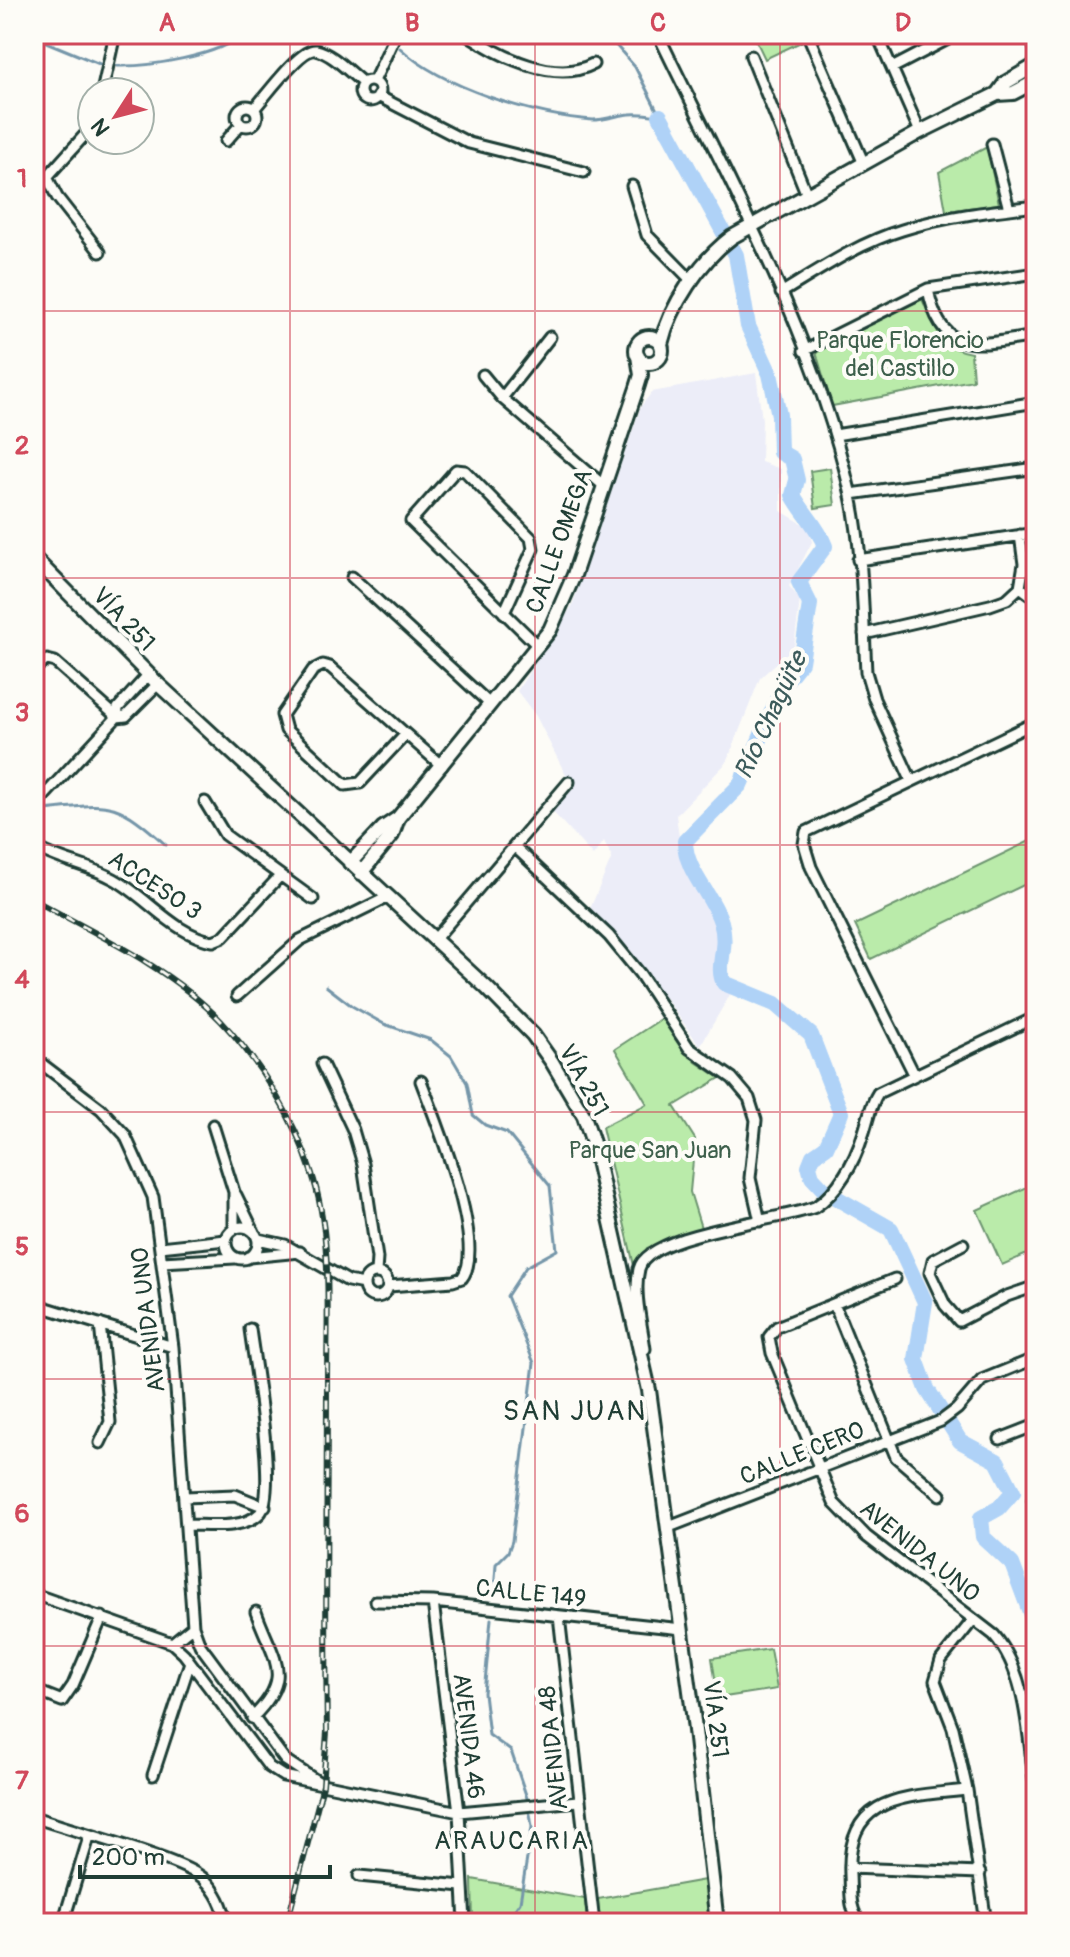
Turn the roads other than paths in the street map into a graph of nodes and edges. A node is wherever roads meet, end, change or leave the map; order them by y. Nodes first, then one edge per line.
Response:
1 (115, 34) edge
2 (396, 34) edge
3 (467, 34) edge
4 (490, 34) edge
5 (658, 34) edge
6 (877, 34) edge
7 (1032, 34) edge
8 (808, 35) edge
9 (947, 37) edge
10 (482, 44) junction
11 (1036, 47) edge
12 (751, 56) dead end
13 (593, 64) dead end
14 (1036, 65) edge
15 (892, 68) junction
16 (106, 76) edge
17 (374, 81) junction
18 (1036, 81) edge
19 (363, 83) junction
20 (997, 94) junction
21 (378, 96) junction
22 (920, 132) junction
23 (226, 141) dead end
24 (992, 144) dead end
25 (76, 145) edge
26 (864, 164) junction
27 (584, 172) dead end
28 (632, 186) dead end
29 (807, 195) junction
30 (1036, 206) edge
31 (1009, 209) junction
32 (750, 226) junction
33 (100, 252) dead end
34 (1036, 273) edge
35 (692, 281) junction
36 (928, 289) junction
37 (781, 293) junction
38 (1036, 336) edge
39 (550, 337) dead end
40 (655, 341) junction
41 (804, 351) junction
42 (638, 356) junction
43 (652, 363) junction
44 (483, 375) dead end
45 (641, 375) junction
46 (502, 398) junction
47 (1036, 402) edge
48 (835, 435) junction
49 (1036, 468) edge
50 (604, 486) junction
51 (851, 494) junction
52 (1036, 533) edge
53 (1020, 535) junction
54 (34, 558) edge
55 (858, 560) junction
56 (352, 577) dead end
57 (1020, 587) junction
58 (1036, 599) edge
59 (504, 613) junction
60 (864, 634) junction
61 (538, 646) junction
62 (34, 668) edge
63 (153, 680) junction
64 (491, 705) junction
65 (117, 717) junction
66 (1036, 722) edge
67 (405, 735) junction
68 (442, 766) junction
69 (911, 780) junction
70 (569, 782) dead end
71 (205, 802) dead end
72 (34, 807) edge
73 (398, 818) junction
74 (34, 846) edge
75 (515, 847) junction
76 (350, 863) junction
77 (361, 873) junction
78 (279, 877) junction
79 (388, 897) junction
80 (313, 899) dead end
81 (435, 939) junction
82 (237, 996) dead end
83 (1036, 1017) edge
84 (34, 1058) edge
85 (322, 1064) dead end
86 (914, 1074) junction
87 (421, 1081) dead end
88 (213, 1125) dead end
89 (234, 1192) junction
90 (760, 1221) junction
91 (234, 1228) junction
92 (256, 1236) junction
93 (226, 1240) junction
94 (963, 1244) dead end
95 (160, 1247) junction
96 (300, 1252) junction
97 (249, 1257) junction
98 (235, 1258) junction
99 (162, 1262) junction
100 (376, 1272) junction
101 (895, 1279) dead end
102 (364, 1284) junction
103 (389, 1286) junction
104 (1036, 1286) edge
105 (34, 1304) edge
106 (834, 1304) junction
107 (100, 1324) junction
108 (250, 1329) dead end
109 (173, 1347) junction
110 (1036, 1358) edge
111 (649, 1390) junction
112 (1036, 1425) edge
113 (890, 1439) junction
114 (1000, 1439) dead end
115 (100, 1443) dead end
116 (818, 1467) junction
117 (940, 1495) dead end
118 (185, 1497) junction
119 (265, 1507) junction
120 (188, 1525) junction
121 (669, 1527) junction
122 (34, 1594) edge
123 (376, 1601) dead end
124 (433, 1602) junction
125 (256, 1612) dead end
126 (559, 1616) junction
127 (102, 1617) junction
128 (973, 1620) junction
129 (193, 1626) junction
130 (682, 1629) junction
131 (178, 1639) junction
132 (200, 1645) junction
133 (187, 1658) junction
134 (34, 1690) edge
135 (252, 1718) junction
136 (153, 1775) dead end
137 (323, 1785) junction
138 (967, 1790) junction
139 (1036, 1793) edge
140 (578, 1801) junction
141 (459, 1812) junction
142 (34, 1817) edge
143 (89, 1837) junction
144 (850, 1868) junction
145 (980, 1873) junction
146 (359, 1876) dead end
147 (462, 1886) junction
148 (859, 1921) edge
149 (63, 1923) edge
150 (226, 1923) edge
151 (465, 1923) edge
152 (594, 1923) edge
153 (717, 1923) edge
154 (986, 1923) edge

1 - 16 street
2 - 17 street
3 - 10 street
4 - 10 street
5 - 32 street
6 - 15 street
7 - 11 main road
8 - 26 street
9 - 15 street
10 - 13 street
12 - 29 street
14 - 20 main road
15 - 22 street
17 - 19 street
17 - 21 street
18 - 20 main road
19 - 21 street
19 - 23 street
20 - 22 main road
21 - 27 street
22 - 26 main road
24 - 31 street
25 - 33 street
26 - 29 main road
28 - 35 street
29 - 32 main road
30 - 31 street
31 - 37 street
32 - 35 main road
32 - 37 street
34 - 36 street
35 - 40 main road
36 - 38 street
36 - 41 street
37 - 41 street
39 - 46 street
40 - 42 main road
40 - 43 main road, CALLE OMEGA
41 - 48 street
42 - 43 main road
42 - 45 main road, CALLE OMEGA
43 - 45 main road, CALLE OMEGA
44 - 46 street
45 - 50 main road, CALLE OMEGA
46 - 50 street
47 - 48 street
48 - 51 street
49 - 51 street
50 - 61 main road, CALLE OMEGA
51 - 55 street
52 - 53 street
53 - 55 street
53 - 57 street
54 - 63 main road, VÍA 251
55 - 60 street
56 - 64 street
57 - 58 street
57 - 60 street
59 - 59 street
59 - 61 street
60 - 69 street
61 - 64 main road, CALLE OMEGA
62 - 65 street
63 - 65 street
63 - 76 main road, VÍA 251
64 - 68 main road, CALLE OMEGA
65 - 72 street
66 - 69 street
67 - 67 street
67 - 68 street
68 - 73 main road, CALLE OMEGA
69 - 86 street
70 - 75 street
71 - 78 street
73 - 76 main road, CALLE OMEGA
73 - 77 main road, CALLE OMEGA
74 - 78 street, ACCESO 3
75 - 81 street
75 - 90 street
76 - 77 main road, VÍA 251
77 - 79 main road, VÍA 251
78 - 80 street
79 - 81 main road, VÍA 251
79 - 82 street
81 - 111 main road, VÍA 251
83 - 86 street
84 - 95 street, AVENIDA UNO
85 - 100 street
86 - 90 street
87 - 103 street
88 - 89 street
89 - 91 street
89 - 92 street
90 - 111 street
91 - 92 street
91 - 93 street
92 - 96 street
92 - 97 street
93 - 95 street
93 - 98 street
94 - 104 street
95 - 99 street, AVENIDA UNO
96 - 97 street
96 - 102 street
97 - 98 street
98 - 99 street
99 - 109 street, AVENIDA UNO
100 - 102 street
100 - 103 street
101 - 106 street
102 - 103 street
105 - 107 street
106 - 113 street
106 - 116 street, AVENIDA UNO
107 - 109 street
107 - 115 street
108 - 119 street
109 - 118 street, AVENIDA UNO
110 - 113 street, CALLE CERO
111 - 121 main road, VÍA 251
112 - 114 street
113 - 116 street, CALLE CERO
113 - 117 street
116 - 121 street, CALLE CERO
116 - 128 street, AVENIDA UNO
118 - 119 street
118 - 120 street, AVENIDA UNO
119 - 120 street
120 - 129 street, AVENIDA UNO
121 - 130 main road, VÍA 251
122 - 127 street
123 - 124 street, CALLE 149
124 - 126 street, CALLE 149
124 - 141 street, AVENIDA 46
125 - 135 street
126 - 130 street, CALLE 149
126 - 140 street, AVENIDA 48
127 - 131 street
127 - 134 street
128 - 138 street
128 - 139 street, AVENIDA UNO
129 - 131 street
129 - 132 street, AVENIDA UNO
130 - 153 main road, VÍA 251
131 - 132 street
131 - 133 street
132 - 135 street, AVENIDA UNO
133 - 136 street
133 - 137 street
135 - 137 street, AVENIDA UNO
137 - 141 street
138 - 144 street
138 - 145 street
140 - 141 street
140 - 152 street, AVENIDA 48
141 - 147 street, AVENIDA 46
142 - 143 street
143 - 149 street
143 - 150 street
144 - 145 street
144 - 148 street
145 - 154 street
146 - 147 street
147 - 151 street, AVENIDA 46

